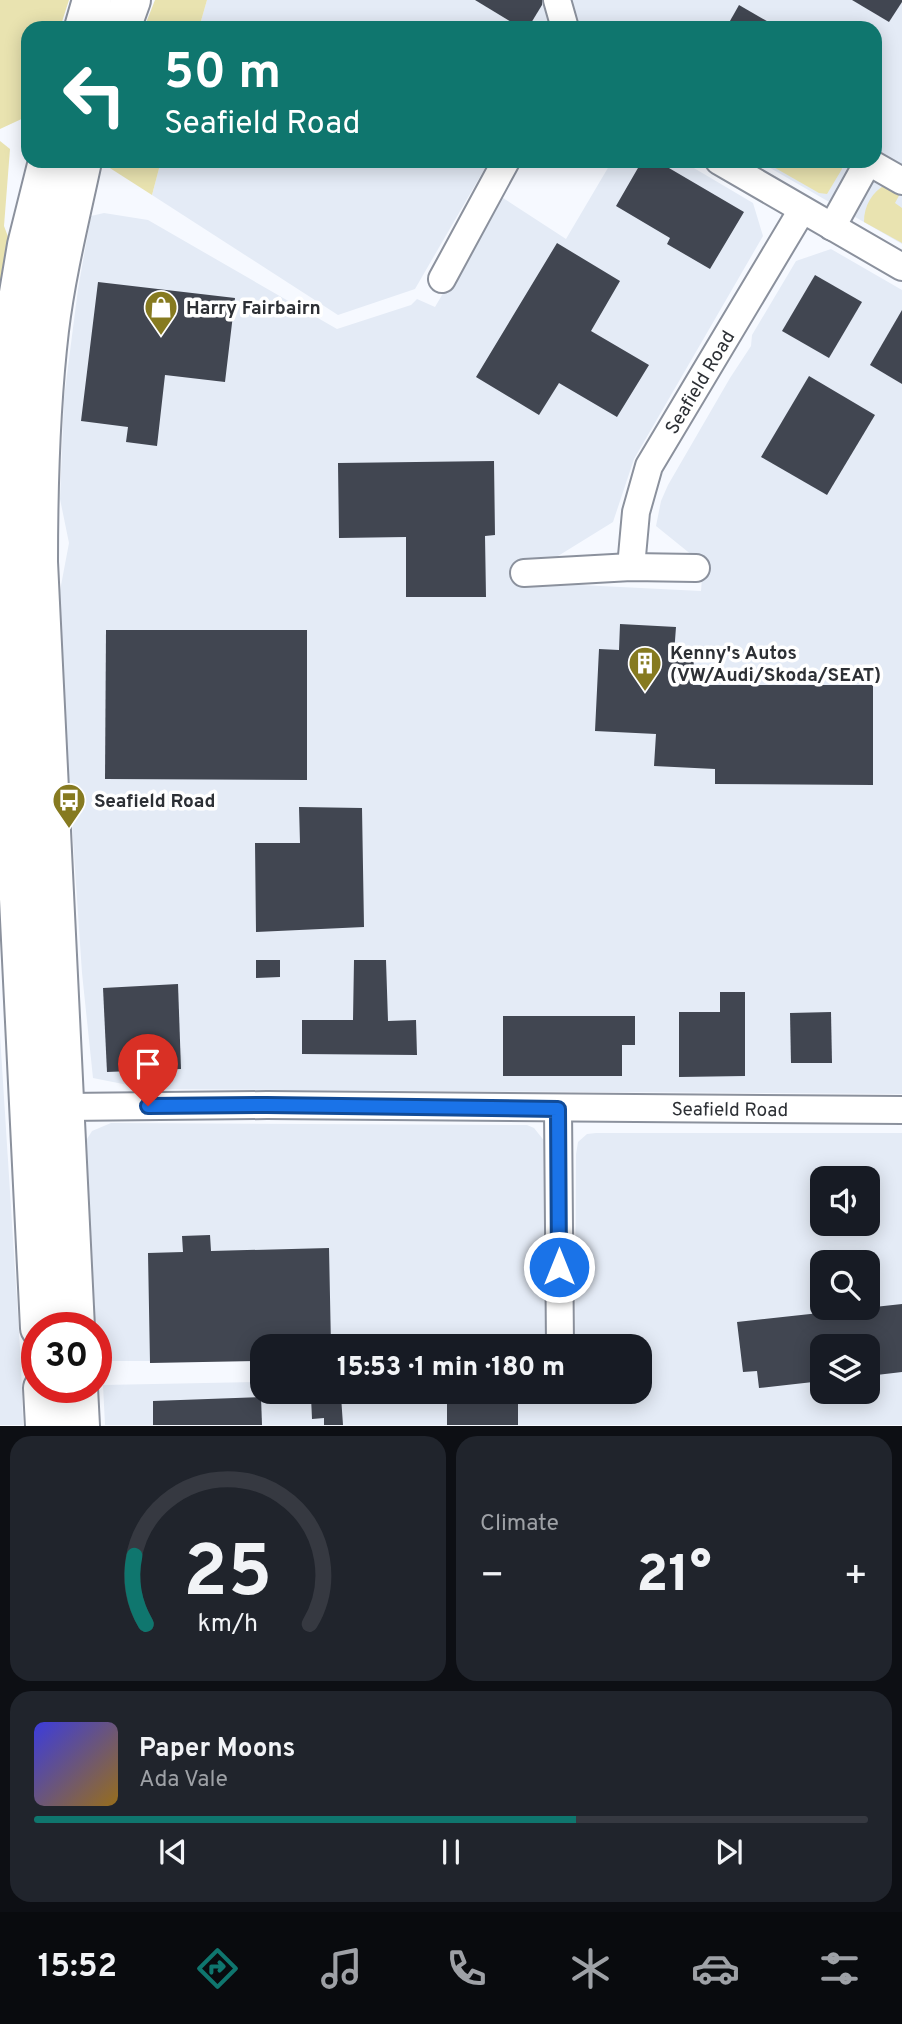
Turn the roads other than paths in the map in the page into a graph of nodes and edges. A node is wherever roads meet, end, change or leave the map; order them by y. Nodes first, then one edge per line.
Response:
1 (92, 0) edge
2 (131, 0) edge
3 (557, 0) edge
4 (86, 21) edge
5 (124, 21) edge
6 (563, 21) edge
7 (46, 168) edge
8 (81, 168) edge
9 (502, 168) edge
10 (731, 168) edge
11 (864, 168) edge
12 (880, 168) edge
13 (902, 181) edge
14 (802, 210) junction
15 (832, 227) junction
16 (902, 267) edge
17 (442, 279) dead end
18 (631, 566) junction
19 (696, 568) dead end
20 (524, 573) dead end
21 (12, 996) edge
22 (60, 1014) junction
23 (65, 1107) junction
24 (558, 1109) junction
25 (902, 1110) edge
26 (39, 1312) edge
27 (74, 1312) edge
28 (560, 1334) edge
29 (44, 1403) edge
30 (79, 1403) edge
31 (45, 1426) edge
32 (80, 1426) edge

1 - 4 highway
2 - 5 highway
3 - 6 street
7 - 21 highway
8 - 22 highway
9 - 17 street
10 - 14 street
11 - 15 street
12 - 13 street
14 - 15 street
14 - 18 street, Seafield Road
15 - 16 street
18 - 19 street
18 - 20 street
21 - 22 street
21 - 26 highway
22 - 23 highway
23 - 24 street, Seafield Road
23 - 27 highway
24 - 25 street, Seafield Road
24 - 28 street
29 - 31 highway
30 - 32 highway

